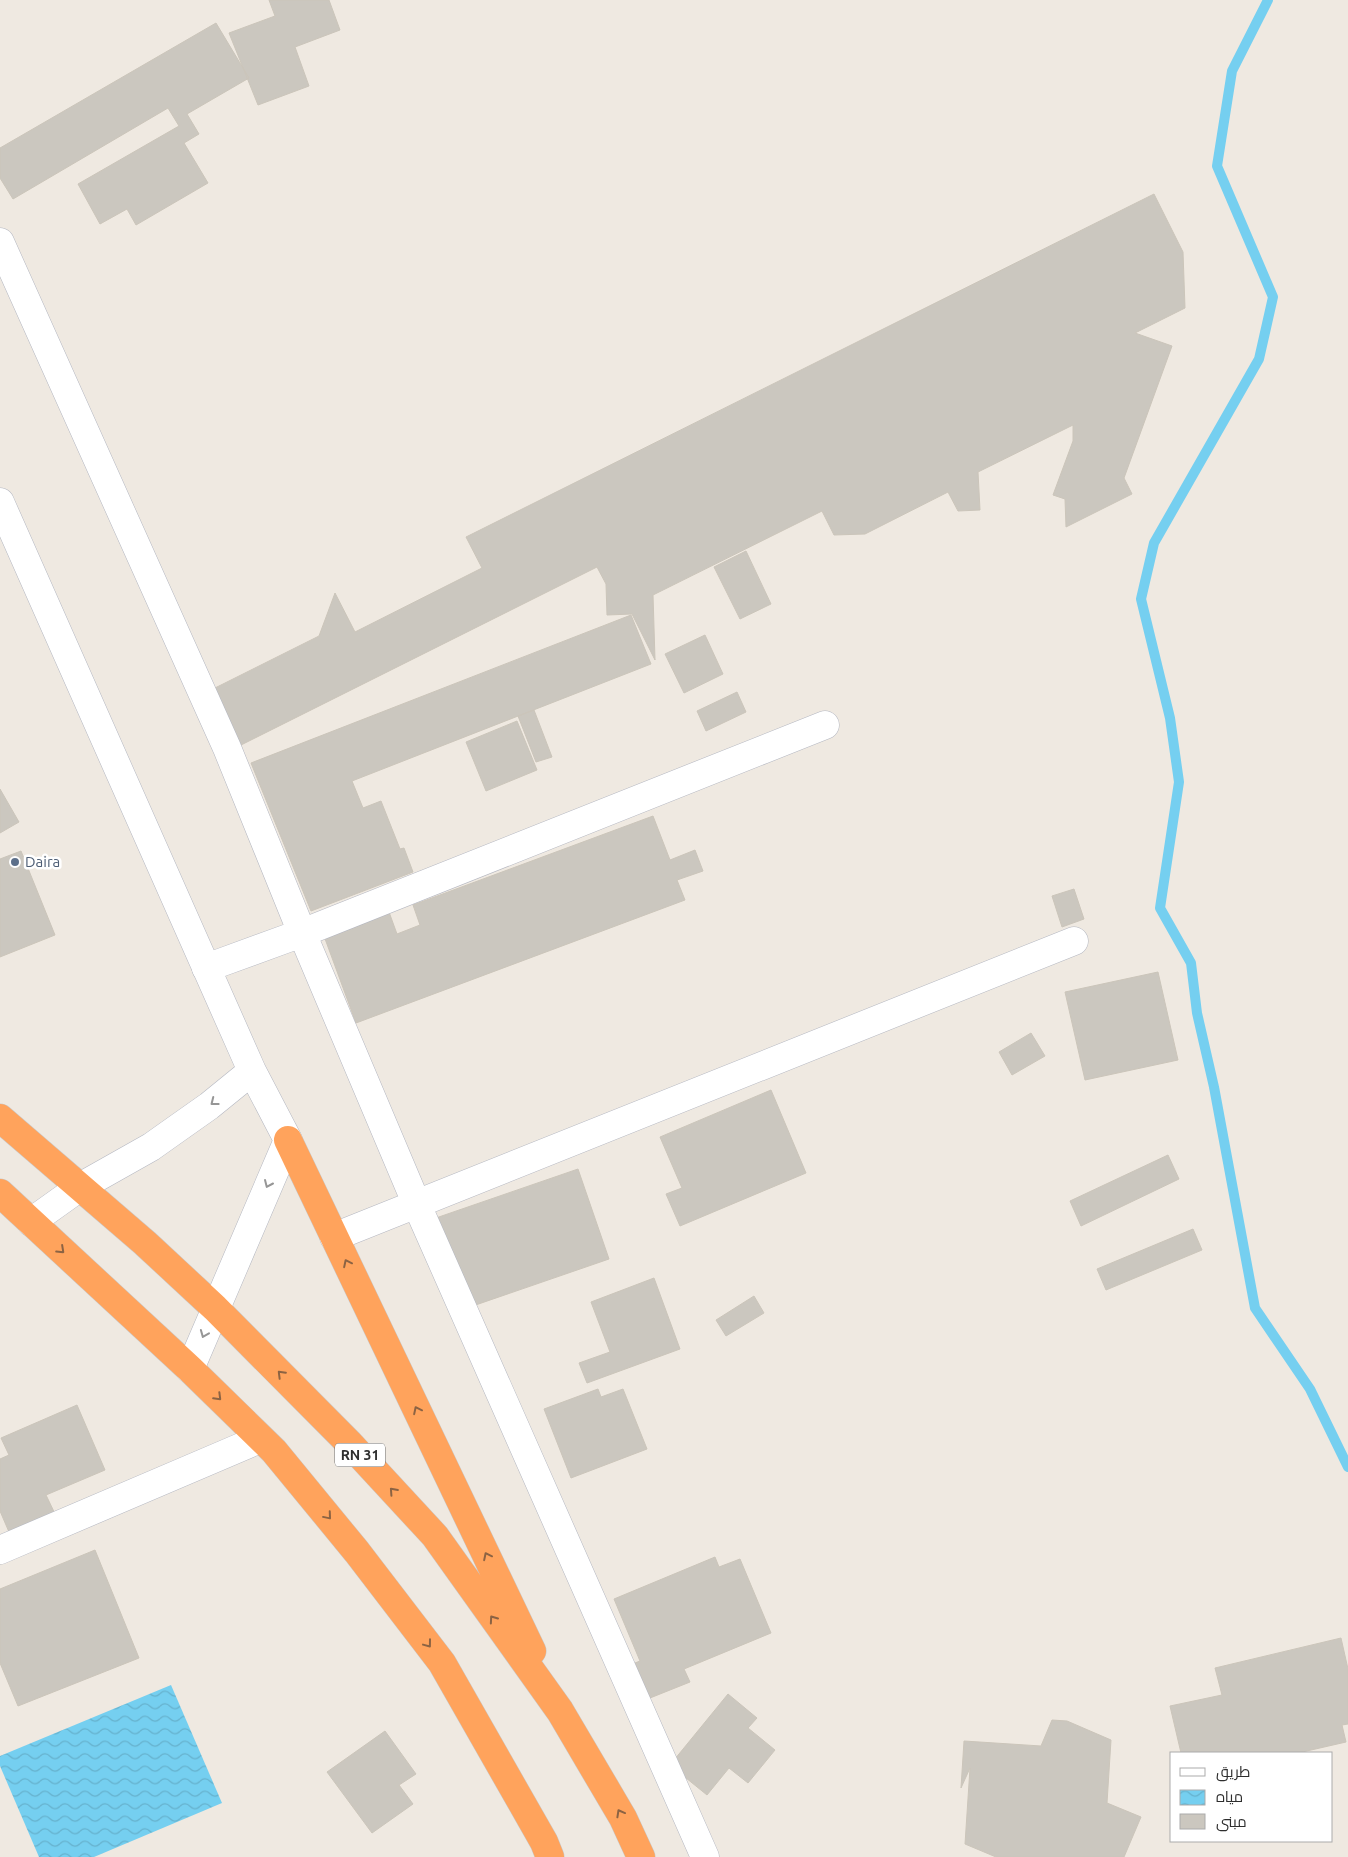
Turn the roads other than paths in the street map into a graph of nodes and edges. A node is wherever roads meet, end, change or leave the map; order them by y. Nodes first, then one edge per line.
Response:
1 (0, 242) edge
2 (0, 502) edge
3 (825, 725) dead end
4 (302, 933) junction
5 (1074, 941) dead end
6 (206, 968) junction
7 (252, 1071) junction
8 (0, 1118) edge
9 (288, 1140) junction
10 (80, 1186) junction
11 (0, 1193) edge
12 (417, 1205) junction
13 (31, 1222) junction
14 (334, 1237) junction
15 (215, 1308) junction
16 (190, 1369) junction
17 (260, 1439) junction
18 (0, 1550) edge
19 (560, 1711) junction
20 (550, 1857) edge
21 (641, 1857) edge
22 (706, 1857) edge

1 - 4 street
2 - 6 street
3 - 4 street
4 - 6 street
4 - 12 street
5 - 12 street
6 - 7 street
7 - 9 street
7 -> 10 street
8 - 10 highway, RN 31
9 - 14 highway
9 -> 15 street
10 - 13 street
10 - 15 highway, RN 31
11 - 13 highway
12 - 14 street
12 - 22 street
13 -> 16 highway
19 -> 14 highway
15 -> 16 street
19 -> 15 highway, RN 31
16 -> 17 highway
17 - 18 street
17 -> 20 highway
21 -> 19 highway, RN 31

